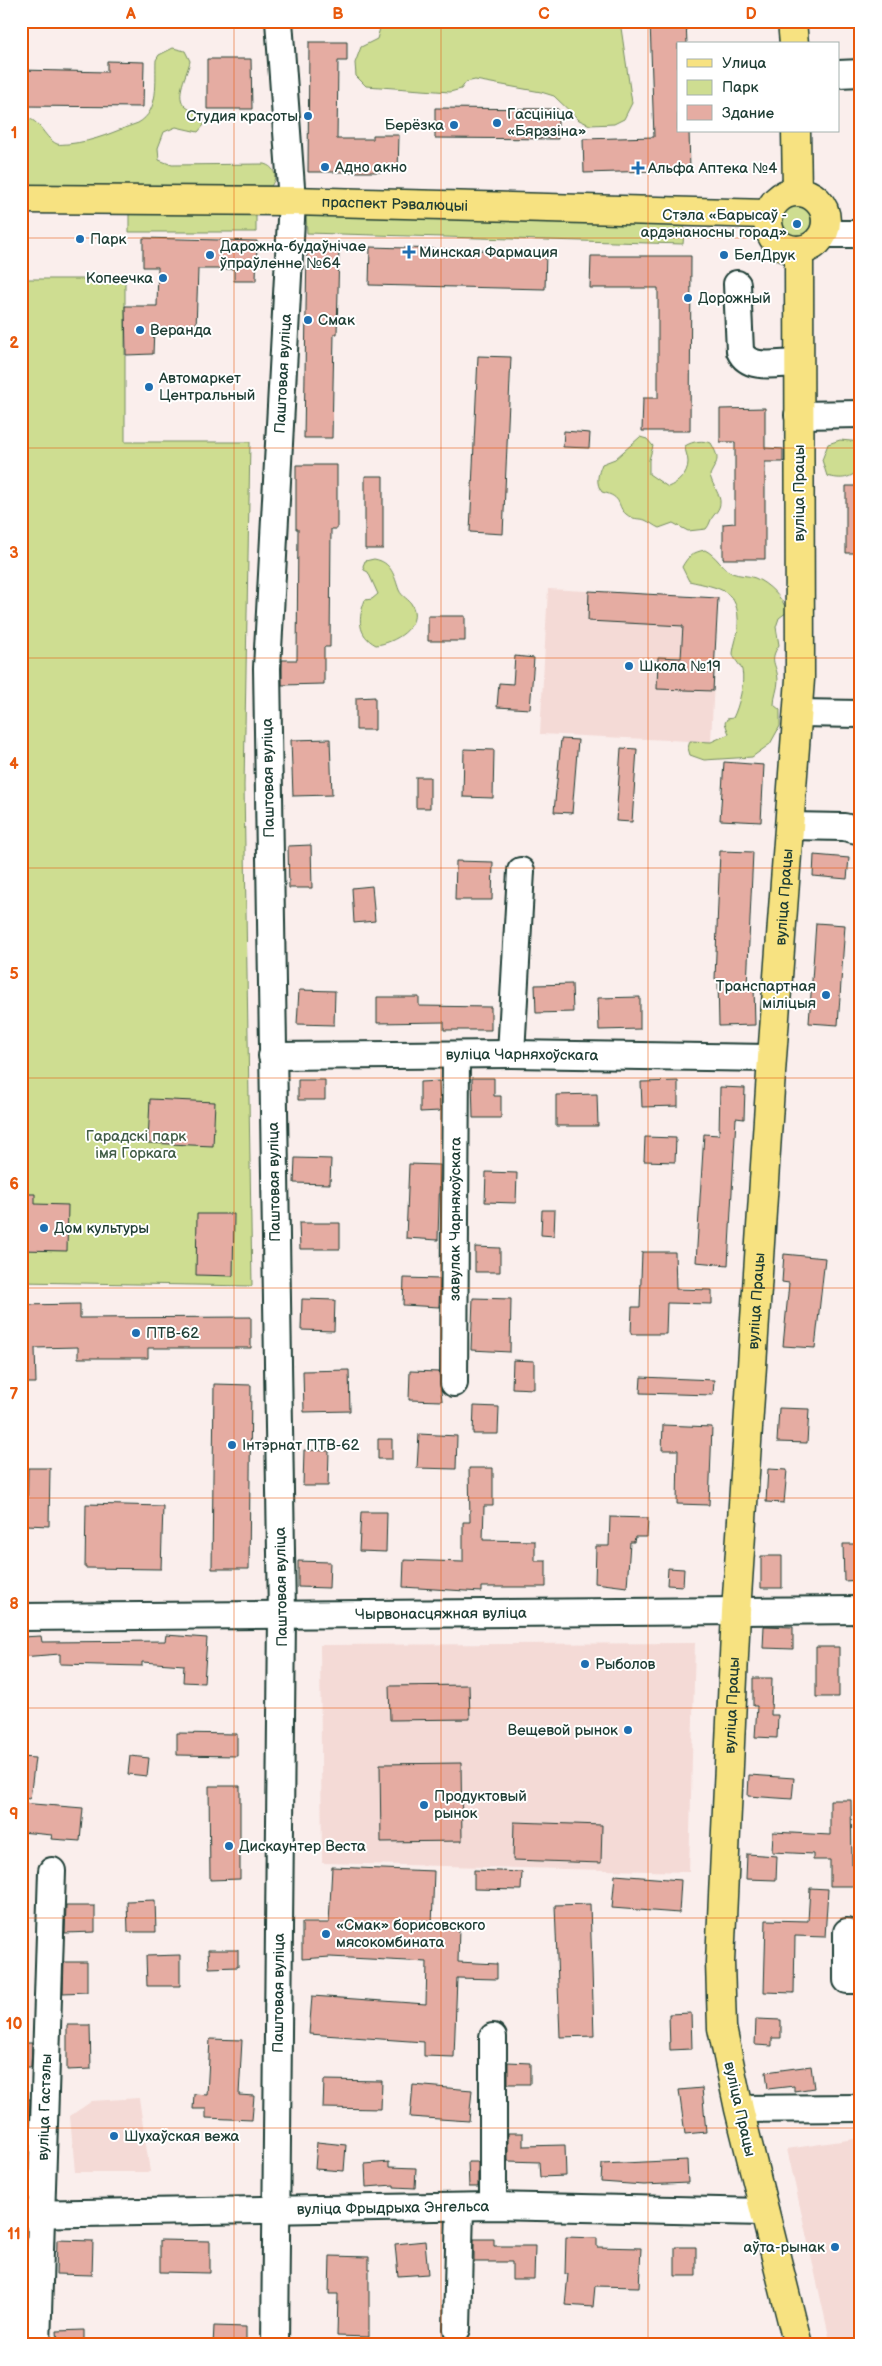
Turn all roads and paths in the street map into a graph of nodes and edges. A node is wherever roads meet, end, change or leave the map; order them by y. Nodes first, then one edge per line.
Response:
1 (279, 21) edge
2 (792, 21) edge
3 (794, 42) edge
4 (861, 73) edge
5 (840, 74) edge
6 (796, 132) edge
7 (797, 191) junction
8 (21, 199) edge
9 (292, 201) junction
10 (768, 214) junction
11 (823, 234) junction
12 (861, 234) edge
13 (798, 250) junction
14 (737, 284) dead end
15 (797, 363) junction
16 (861, 414) edge
17 (798, 415) junction
18 (798, 713) junction
19 (861, 714) edge
20 (789, 826) junction
21 (861, 831) edge
22 (521, 871) dead end
23 (511, 1054) junction
24 (456, 1055) junction
25 (272, 1056) junction
26 (772, 1058) junction
27 (454, 1383) dead end
28 (861, 1610) edge
29 (736, 1612) junction
30 (282, 1616) junction
31 (21, 1617) edge
32 (52, 1871) dead end
33 (847, 1932) dead end
34 (861, 1980) edge
35 (493, 2037) dead end
36 (861, 2108) edge
37 (739, 2109) junction
38 (493, 2206) junction
39 (460, 2207) junction
40 (276, 2209) junction
41 (765, 2212) junction
42 (31, 2214) edge
43 (457, 2329) dead end
44 (37, 2345) edge
45 (275, 2345) edge
46 (798, 2345) edge

1 - 9 street, Паштовая вуліца
2 - 3 main road
4 - 5 street
6 - 7 main road
7 - 10 main road
7 - 11 main road
8 - 9 main road, праспект Рэвалюцыі
9 - 10 main road, праспект Рэвалюцыі
9 - 25 street, Паштовая вуліца
10 - 13 main road
11 - 12 street
11 - 13 main road
13 - 15 main road, вуліца Працы
14 - 15 street
15 - 17 main road, вуліца Працы
16 - 17 street
17 - 18 main road, вуліца Працы
18 - 19 street
18 - 20 main road, вуліца Працы
20 - 21 street
20 - 26 main road, вуліца Працы
22 - 23 street
23 - 24 street, вуліца Чарняхоўскага
23 - 26 street, вуліца Чарняхоўскага
24 - 25 street, вуліца Чарняхоўскага
24 - 27 street, завулак Чарняхоўскага
25 - 30 street, Паштовая вуліца
26 - 29 main road, вуліца Працы
28 - 29 street, Чырвонасцяжная вуліца
29 - 30 street, Чырвонасцяжная вуліца
29 - 37 main road, вуліца Працы
30 - 31 street, Чырвонасцяжная вуліца
30 - 40 street, Паштовая вуліца
32 - 42 street, вуліца Гастэлы
33 - 34 street
35 - 38 street
36 - 37 street
37 - 41 main road, вуліца Працы
38 - 39 street, вуліца Фрыдрыха Энгельса
38 - 41 street, вуліца Фрыдрыха Энгельса
39 - 40 street, вуліца Фрыдрыха Энгельса
39 - 43 street
40 - 42 street, вуліца Фрыдрыха Энгельса
40 - 45 street, Паштовая вуліца
41 - 46 main road, вуліца Працы
42 - 44 street, вуліца Гастэлы

